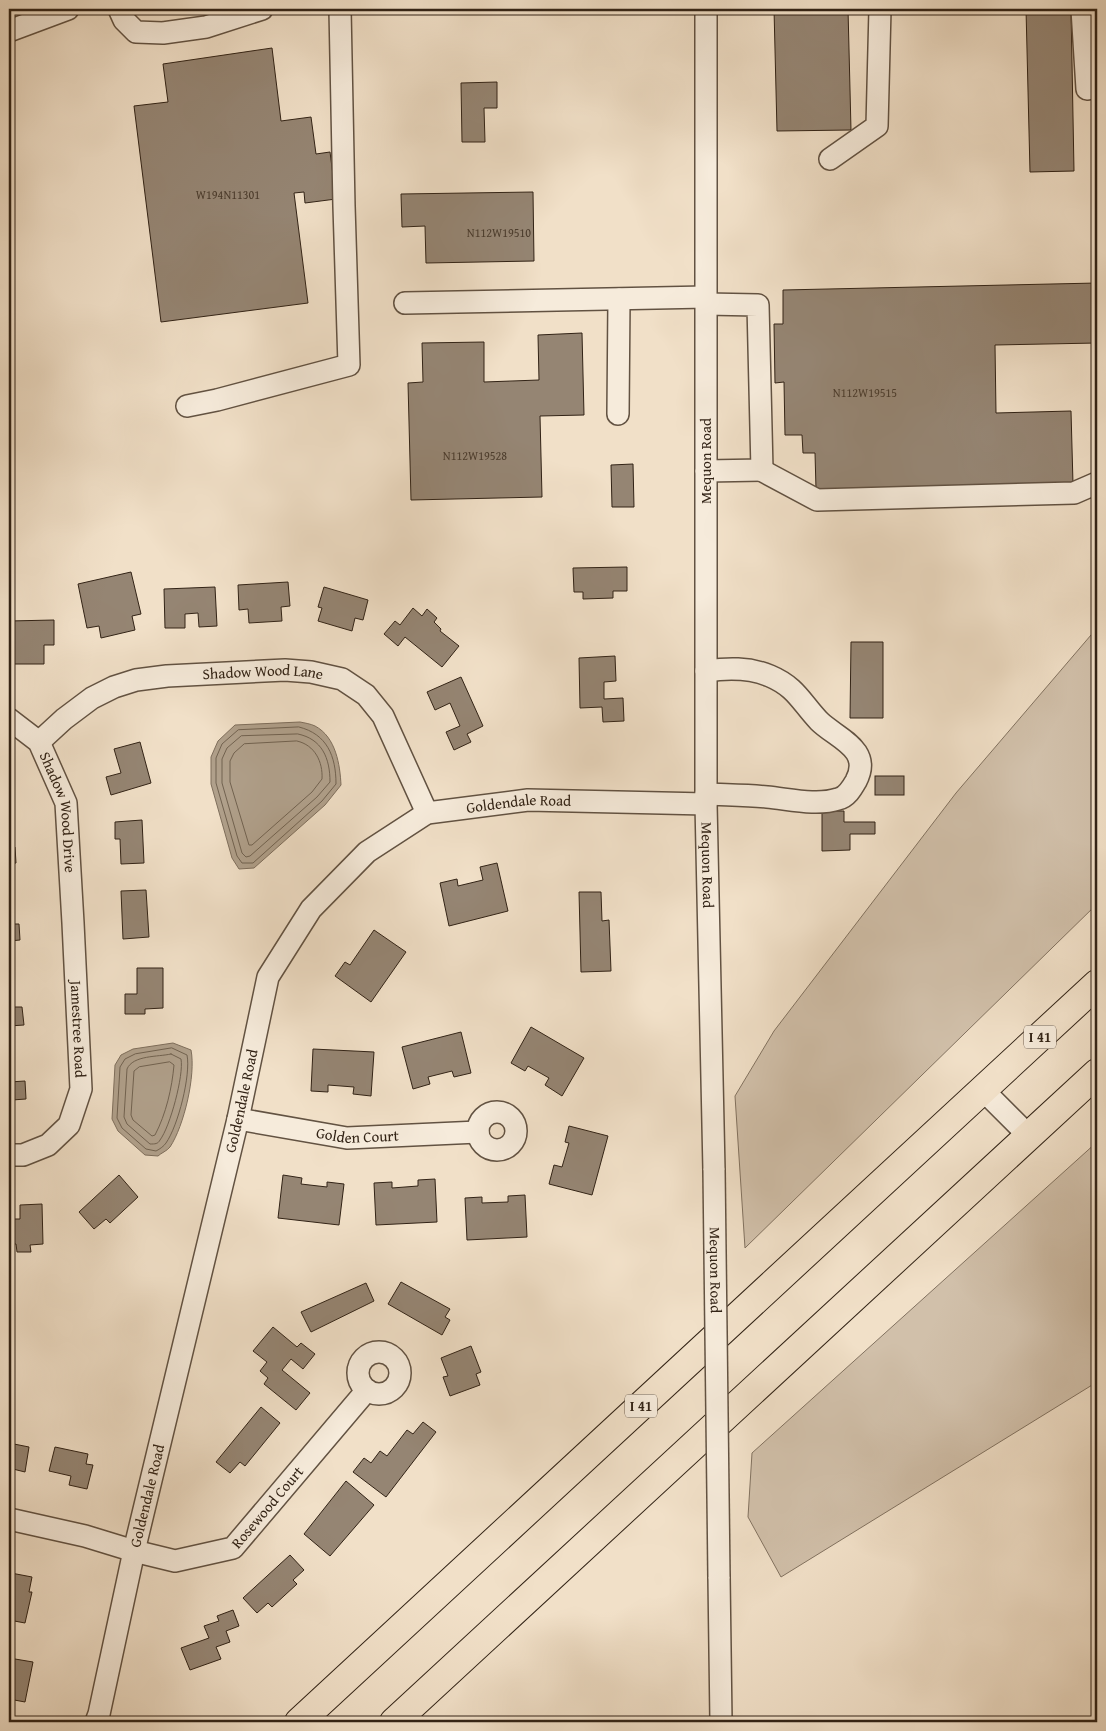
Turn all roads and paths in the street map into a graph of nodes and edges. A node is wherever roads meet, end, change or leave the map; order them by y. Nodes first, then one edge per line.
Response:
1 (68, 9) edge
2 (119, 9) edge
3 (262, 9) edge
4 (340, 9) edge
5 (706, 9) edge
6 (880, 9) edge
7 (1082, 9) edge
8 (9, 32) edge
9 (1087, 90) dead end
10 (830, 159) dead end
11 (619, 299) junction
12 (706, 300) junction
13 (405, 303) dead end
14 (187, 406) dead end
15 (618, 414) dead end
16 (761, 470) junction
17 (706, 471) junction
18 (1097, 483) edge
19 (706, 671) junction
20 (9, 719) edge
21 (39, 742) junction
22 (706, 799) junction
23 (427, 813) junction
24 (73, 923) joint
25 (1097, 984) edge
26 (1097, 1073) edge
27 (983, 1090) junction
28 (238, 1119) junction
29 (478, 1132) dead end
30 (1029, 1136) junction
31 (9, 1155) edge
32 (367, 1390) dead end
33 (9, 1519) edge
34 (134, 1551) junction
35 (96, 1722) edge
36 (299, 1722) edge
37 (394, 1722) edge
38 (721, 1722) edge

1 - 8 street
2 - 3 street
4 - 14 street
5 - 12 street, Mequon Road
6 - 10 street
7 - 9 street
11 - 12 street
11 - 13 street
11 - 15 street
12 - 16 street
12 - 17 street, Mequon Road
16 - 17 street
16 - 18 street
17 - 19 street, Mequon Road
19 - 22 street, Mequon Road
19 - 22 street, Goldendale Road
20 - 21 street, Shadow Wood Drive
21 - 23 street, Shadow Wood Lane
21 - 24 street, Shadow Wood Drive
22 - 23 street, Goldendale Road
22 - 38 street, Mequon Road, bridge
23 - 28 street, Goldendale Road
24 - 31 street, Jamestree Road
25 - 27 highway, I 41
26 - 30 highway
27 - 30 street
27 - 36 highway, I 41
28 - 29 street, Golden Court
28 - 34 street, Goldendale Road
30 - 37 highway
32 - 34 street, Rosewood Court
33 - 34 street, Rosewood Court
34 - 35 street, Goldendale Road

